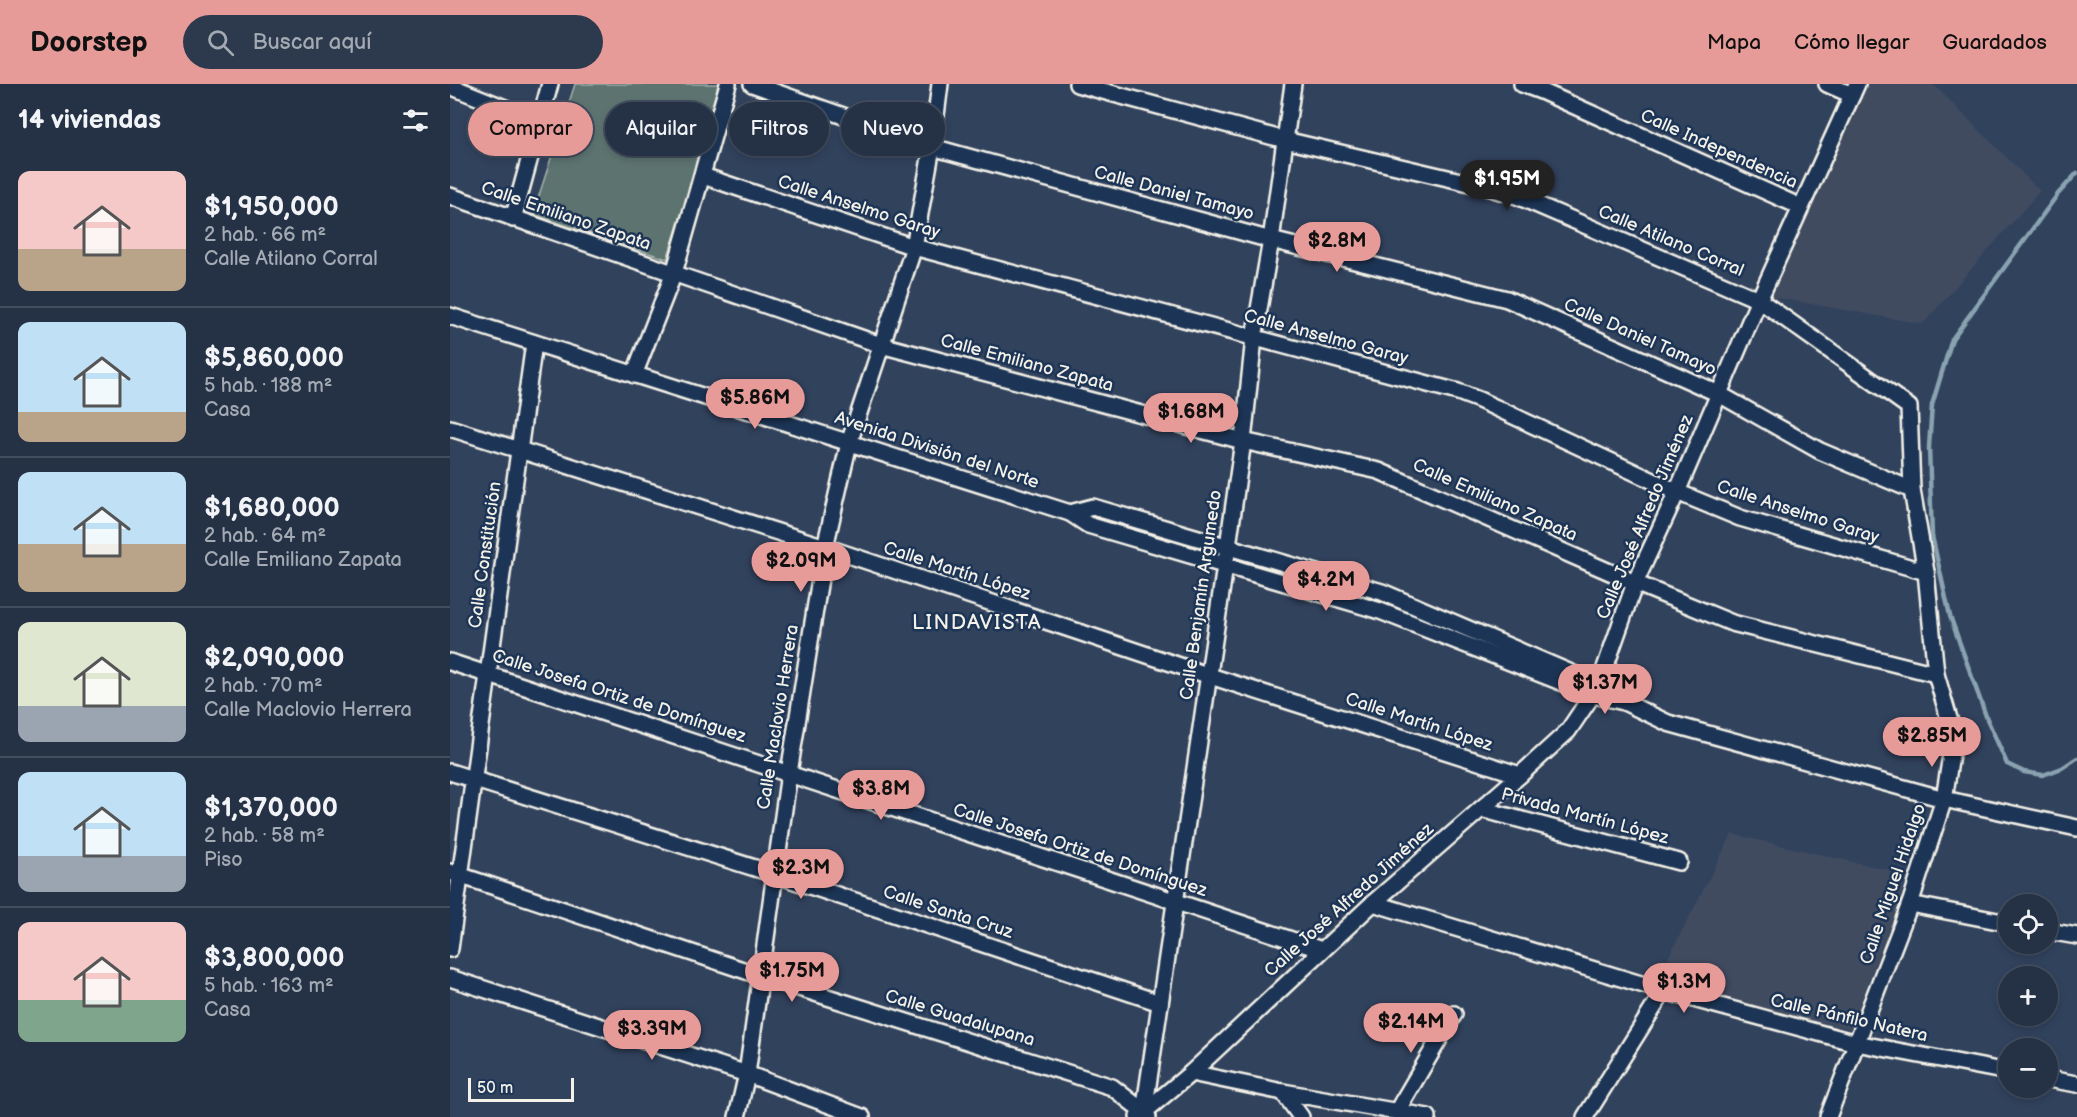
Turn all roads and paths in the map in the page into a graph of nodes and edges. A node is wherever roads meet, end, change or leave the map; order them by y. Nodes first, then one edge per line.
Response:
1 (550, 84) edge
2 (728, 84) edge
3 (752, 84) edge
4 (940, 84) edge
5 (1077, 84) edge
6 (1293, 84) edge
7 (1522, 84) edge
8 (1827, 84) edge
9 (450, 86) edge
10 (1855, 90) edge
11 (490, 102) edge
12 (545, 102) edge
13 (938, 102) edge
14 (841, 115) edge
15 (1285, 140) junction
16 (945, 151) edge
17 (531, 156) edge
18 (930, 156) edge
19 (703, 176) junction
20 (450, 196) edge
21 (1801, 207) junction
22 (513, 219) junction
23 (1271, 240) junction
24 (914, 247) junction
25 (674, 273) junction
26 (1759, 300) junction
27 (450, 316) edge
28 (1254, 338) junction
29 (534, 343) junction
30 (881, 345) junction
31 (634, 375) junction
32 (1719, 394) junction
33 (1909, 407) joint
34 (450, 428) edge
35 (1243, 441) junction
36 (849, 443) junction
37 (519, 451) junction
38 (1912, 490) junction
39 (1677, 492) junction
40 (1070, 513) junction
41 (1228, 546) junction
42 (825, 548) junction
43 (1225, 564) junction
44 (1926, 572) junction
45 (1635, 583) junction
46 (450, 662) edge
47 (489, 674) junction
48 (1936, 674) junction
49 (1210, 676) junction
50 (1597, 690) junction
51 (450, 772) edge
52 (789, 773) junction
53 (1520, 775) junction
54 (474, 779) junction
55 (1944, 800) junction
56 (1481, 809) junction
57 (2077, 828) edge
58 (1679, 862) dead end
59 (455, 874) edge
60 (774, 874) junction
61 (1176, 903) junction
62 (1373, 903) junction
63 (1910, 904) junction
64 (1998, 921) edge
65 (2058, 933) edge
66 (2077, 936) edge
67 (450, 950) edge
68 (1323, 950) junction
69 (761, 976) junction
70 (450, 978) edge
71 (1664, 991) junction
72 (1160, 1002) junction
73 (1454, 1014) dead end
74 (1856, 1043) junction
75 (1998, 1070) edge
76 (1191, 1073) junction
77 (747, 1074) junction
78 (2058, 1081) edge
79 (2077, 1084) edge
80 (1283, 1092) junction
81 (1397, 1111) junction
82 (1144, 1115) edge
83 (737, 1117) edge
84 (862, 1117) edge
85 (1301, 1117) edge
86 (1428, 1117) edge
87 (1585, 1117) edge
88 (1828, 1117) edge

1 - 12 street
2 - 19 street
3 - 14 street, Calle Daniel Tamayo
4 - 13 street, Calle Maclovio Herrera
5 - 15 street, Calle Atilano Corral
6 - 15 street, Calle Benjamín Argumedo
7 - 21 street, Calle Independencia
8 - 10 street
9 - 11 street
10 - 21 street, Calle José Alfredo Jiménez
15 - 23 street, Calle Benjamín Argumedo
15 - 26 street, Calle Atilano Corral
16 - 23 street, Calle Daniel Tamayo
17 - 22 street
18 - 24 street, Calle Maclovio Herrera
19 - 24 street, Calle Anselmo Garay
19 - 25 street
20 - 22 street, Calle Emiliano Zapata
21 - 26 street, Calle José Alfredo Jiménez
22 - 25 street, Calle Emiliano Zapata
23 - 28 street, Calle Benjamín Argumedo
23 - 32 street, Calle Daniel Tamayo
24 - 28 street, Calle Anselmo Garay
24 - 30 street, Calle Maclovio Herrera
25 - 30 street, Calle Emiliano Zapata
25 - 31 street
26 - 32 street, Calle José Alfredo Jiménez
26 - 33 street, Calle Atilano Corral
27 - 29 street, Avenida División del Norte
28 - 35 street, Calle Benjamín Argumedo
28 - 39 street, Calle Anselmo Garay
29 - 31 street, Avenida División del Norte
29 - 37 street, Calle Constitución
30 - 35 street, Calle Emiliano Zapata
30 - 36 street, Calle Maclovio Herrera
31 - 36 street, Avenida División del Norte
32 - 38 street, Calle Daniel Tamayo
32 - 39 street, Calle José Alfredo Jiménez
33 - 38 street, Calle Miguel Hidalgo
34 - 37 street, Calle Martín López
35 - 41 street, Calle Benjamín Argumedo
35 - 45 street, Calle Emiliano Zapata
36 - 40 street, Avenida División del Norte
36 - 42 street, Calle Maclovio Herrera
37 - 42 street, Calle Martín López
37 - 47 street, Calle Constitución
38 - 44 street, Calle Miguel Hidalgo
39 - 44 street, Calle Anselmo Garay
39 - 45 street, Calle José Alfredo Jiménez
40 - 41 street, Avenida División del Norte
40 - 43 street, Avenida División del Norte
41 - 43 street, Calle Benjamín Argumedo
41 - 50 street, Avenida División del Norte
42 - 49 street, Calle Martín López
42 - 52 street, Calle Maclovio Herrera
43 - 49 street, Calle Benjamín Argumedo
43 - 50 street, Avenida División del Norte
44 - 48 street, Calle Miguel Hidalgo
45 - 48 street, Calle Emiliano Zapata
45 - 50 street, Calle José Alfredo Jiménez
46 - 47 street, Calle Josefa Ortiz de Domínguez
47 - 52 street, Calle Josefa Ortiz de Domínguez
47 - 54 street, Calle Constitución
48 - 55 street, Calle Miguel Hidalgo
49 - 53 street, Calle Martín López
49 - 61 street, Calle Benjamín Argumedo
50 - 53 street, Calle José Alfredo Jiménez
50 - 55 street, Avenida División del Norte
51 - 54 street, Calle Santa Cruz
52 - 60 street, Calle Maclovio Herrera
52 - 61 street, Calle Josefa Ortiz de Domínguez
53 - 56 street, Calle José Alfredo Jiménez
54 - 59 street, Calle Constitución
54 - 60 street, Calle Santa Cruz
55 - 57 street, Avenida División del Norte
55 - 63 street, Calle Miguel Hidalgo
56 - 58 street, Privada Martín López
56 - 62 street, Calle José Alfredo Jiménez
59 - 67 street, Calle Constitución
59 - 69 street, Calle Guadalupana
60 - 69 street, Calle Maclovio Herrera
60 - 72 street, Calle Santa Cruz
61 - 68 street, Calle Josefa Ortiz de Domínguez
61 - 72 street, Calle Benjamín Argumedo
62 - 68 street, Calle José Alfredo Jiménez
62 - 71 street, Calle Pánfilo Natera
63 - 64 street
63 - 74 street, Calle Miguel Hidalgo
65 - 66 street
68 - 76 street, Calle José Alfredo Jiménez
69 - 77 street, Calle Maclovio Herrera
69 - 82 street, Calle Guadalupana
70 - 77 street
71 - 74 street, Calle Pánfilo Natera
71 - 87 street
72 - 82 street, Calle Benjamín Argumedo
73 - 81 street
74 - 75 street, Calle Pánfilo Natera
74 - 88 street, Calle Miguel Hidalgo
76 - 80 street
76 - 82 street, Calle José Alfredo Jiménez
77 - 83 street, Calle Maclovio Herrera
77 - 84 street
78 - 79 street
80 - 81 street
80 - 85 street
81 - 86 street

